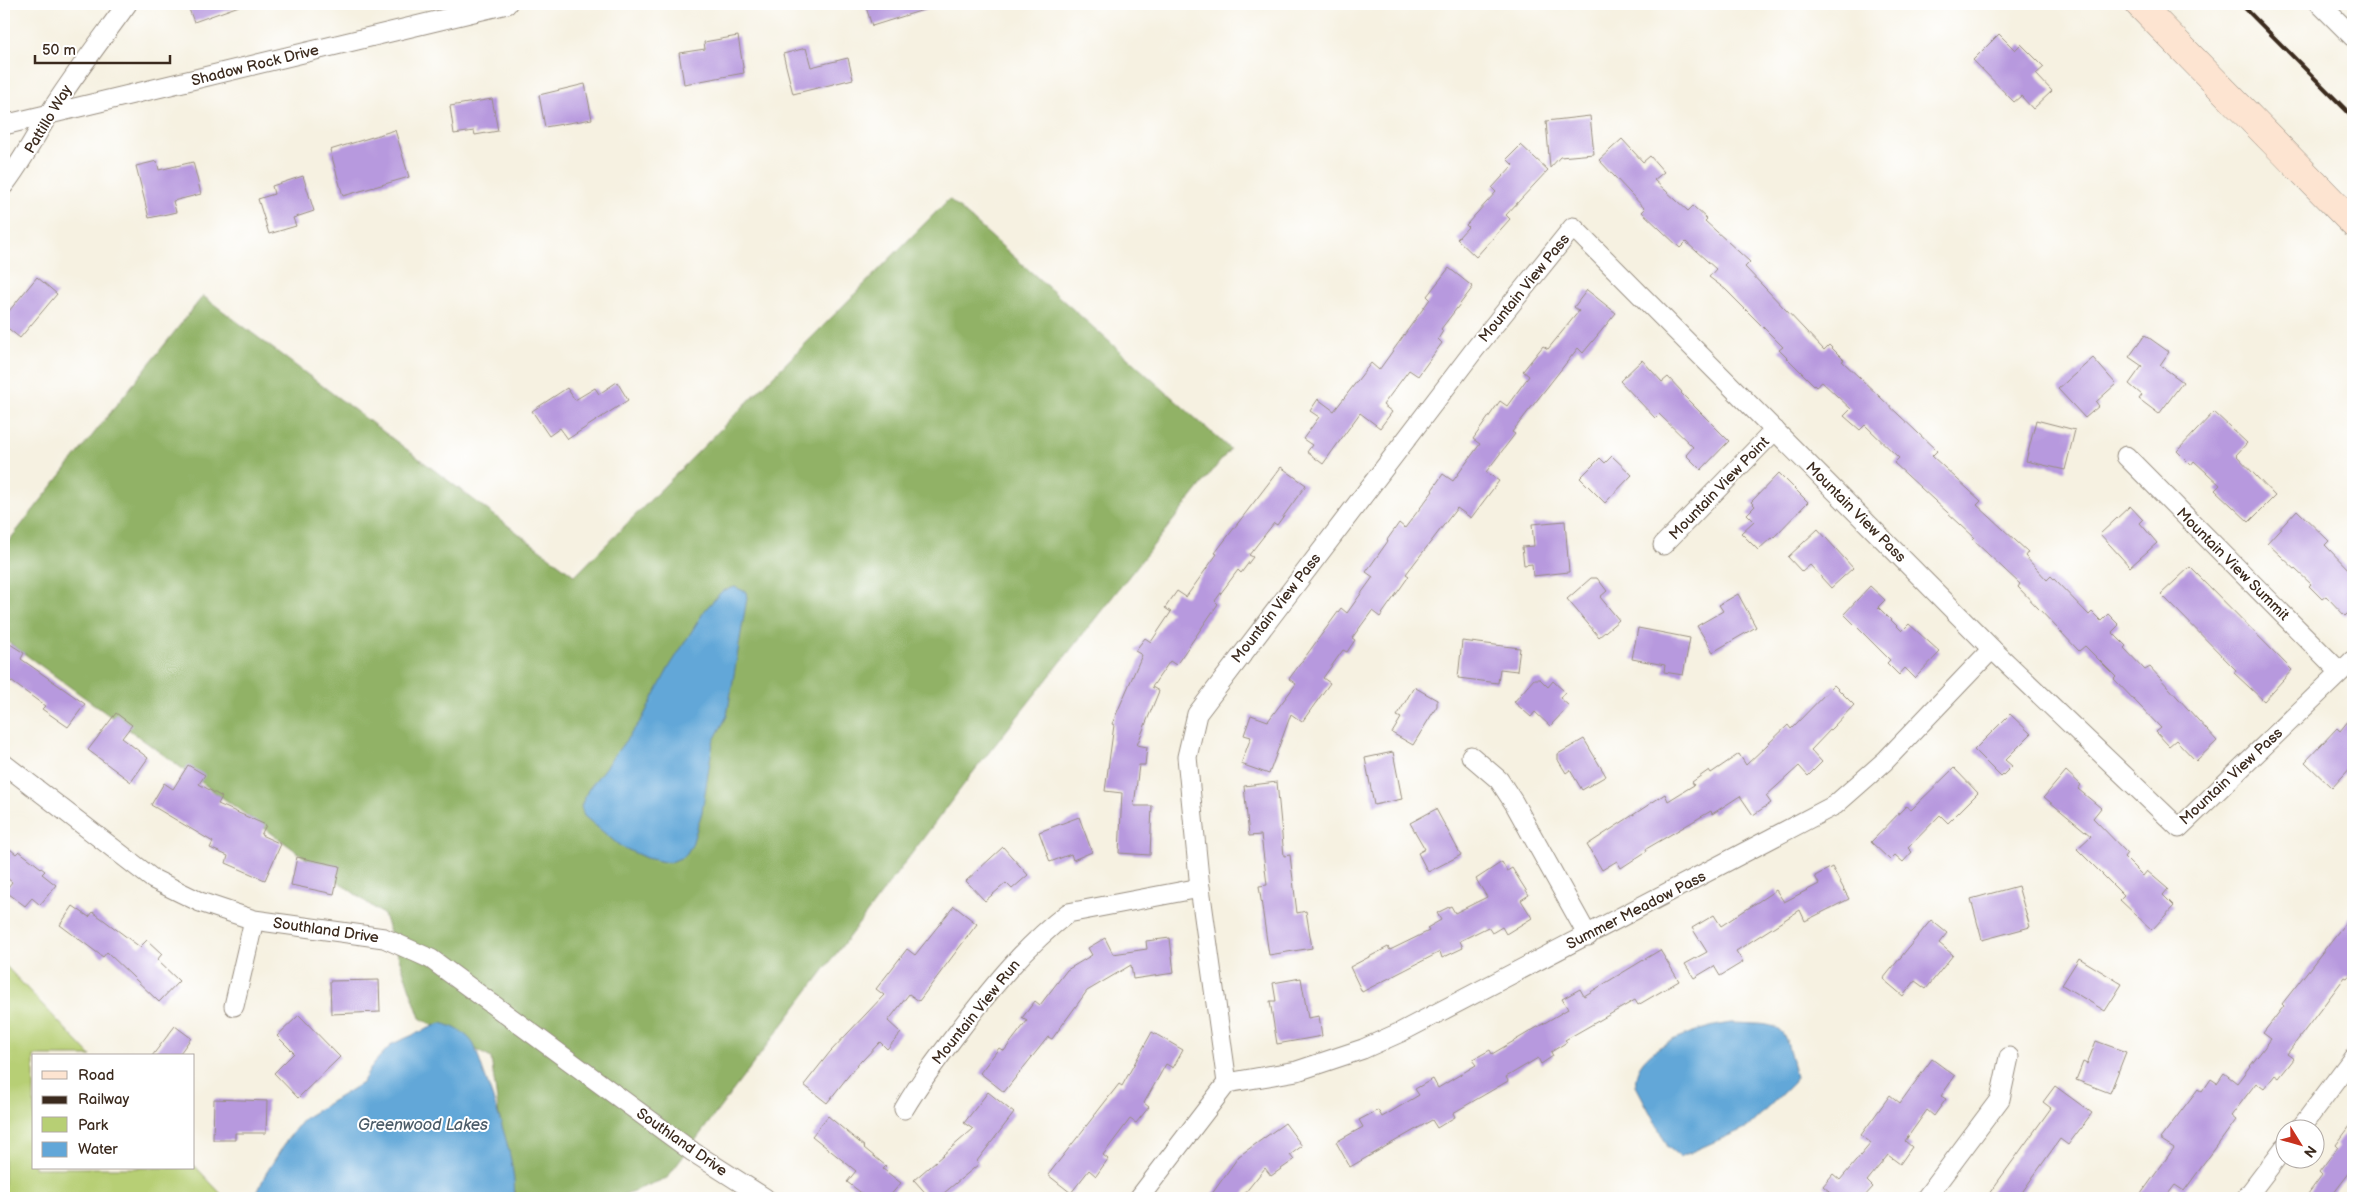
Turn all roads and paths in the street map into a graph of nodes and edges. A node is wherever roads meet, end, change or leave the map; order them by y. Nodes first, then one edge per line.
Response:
1 (127, 4) edge
2 (507, 4) edge
3 (2138, 4) edge
4 (2320, 4) edge
5 (2353, 37) edge
6 (48, 115) junction
7 (4, 125) edge
8 (4, 185) edge
9 (2353, 223) edge
10 (1775, 430) junction
11 (2126, 456) dead end
12 (1663, 545) dead end
13 (1992, 649) junction
14 (2347, 666) edge
15 (1471, 756) dead end
16 (4, 764) edge
17 (1200, 888) junction
18 (254, 920) junction
19 (1588, 936) junction
20 (234, 1006) dead end
21 (2009, 1057) dead end
22 (2353, 1058) edge
23 (1227, 1082) junction
24 (904, 1109) dead end
25 (2306, 1120) edge
26 (2274, 1161) edge
27 (765, 1198) edge
28 (1139, 1198) edge
29 (1926, 1198) edge
30 (2246, 1198) edge

1 - 6 street, Pattillo Way
2 - 6 street, Shadow Rock Drive
3 - 9 main road
4 - 5 street
6 - 7 street, Shadow Rock Drive
6 - 8 street, Pattillo Way
10 - 12 street, Mountain View Point
10 - 13 street, Mountain View Pass
10 - 17 street, Mountain View Pass
11 - 14 street, Mountain View Summit
13 - 14 street, Mountain View Pass
13 - 19 street, Summer Meadow Pass
15 - 19 street
16 - 18 street, Southland Drive
17 - 23 street, Mountain View Pass
17 - 24 street, Mountain View Run
18 - 20 street
18 - 27 street, Southland Drive
19 - 23 street, Summer Meadow Pass
21 - 29 street
22 - 25 street
23 - 28 street
26 - 30 street

